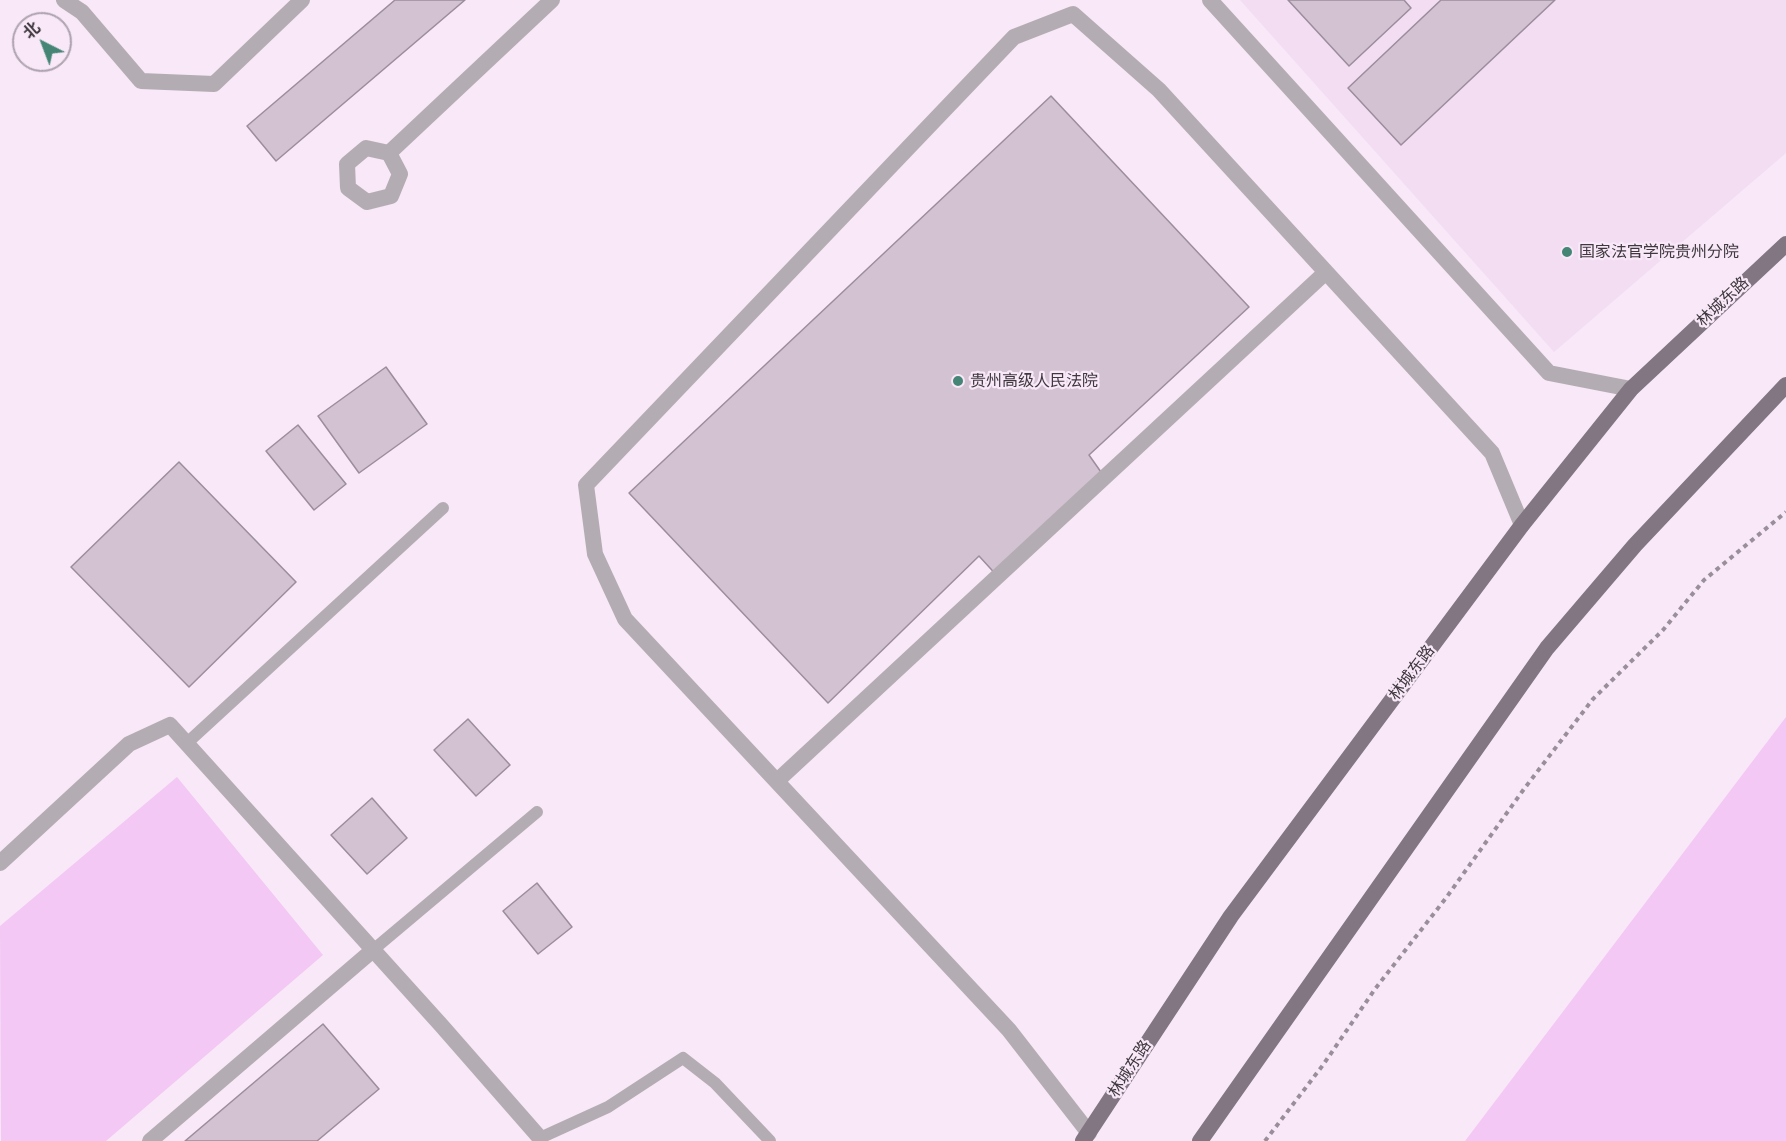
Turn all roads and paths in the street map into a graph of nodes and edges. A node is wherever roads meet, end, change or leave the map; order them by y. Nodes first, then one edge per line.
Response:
1 (64, 0) edge
2 (302, 0) edge
3 (552, 0) edge
4 (1210, 0) edge
5 (389, 153) dead end
6 (1786, 244) edge
7 (1326, 272) junction
8 (1786, 385) edge
9 (1630, 389) junction
10 (443, 508) dead end
11 (1786, 512) edge
12 (1522, 525) junction
13 (187, 743) junction
14 (777, 781) junction
15 (537, 812) dead end
16 (0, 863) edge
17 (373, 950) junction
18 (1086, 1137) edge
19 (540, 1140) edge
20 (150, 1141) edge
21 (770, 1141) edge
22 (1200, 1141) edge
23 (1265, 1141) edge

1 - 2 street
3 - 5 street
4 - 9 street
6 - 9 main road, 林城东路
7 - 12 street
7 - 14 street
7 - 14 street
8 - 22 main road
9 - 12 main road, 林城东路
10 - 13 lane
11 - 23 path
12 - 18 main road, 林城东路
13 - 16 street
13 - 17 street
14 - 18 street
15 - 17 lane
17 - 19 street
17 - 20 street
19 - 21 lane

